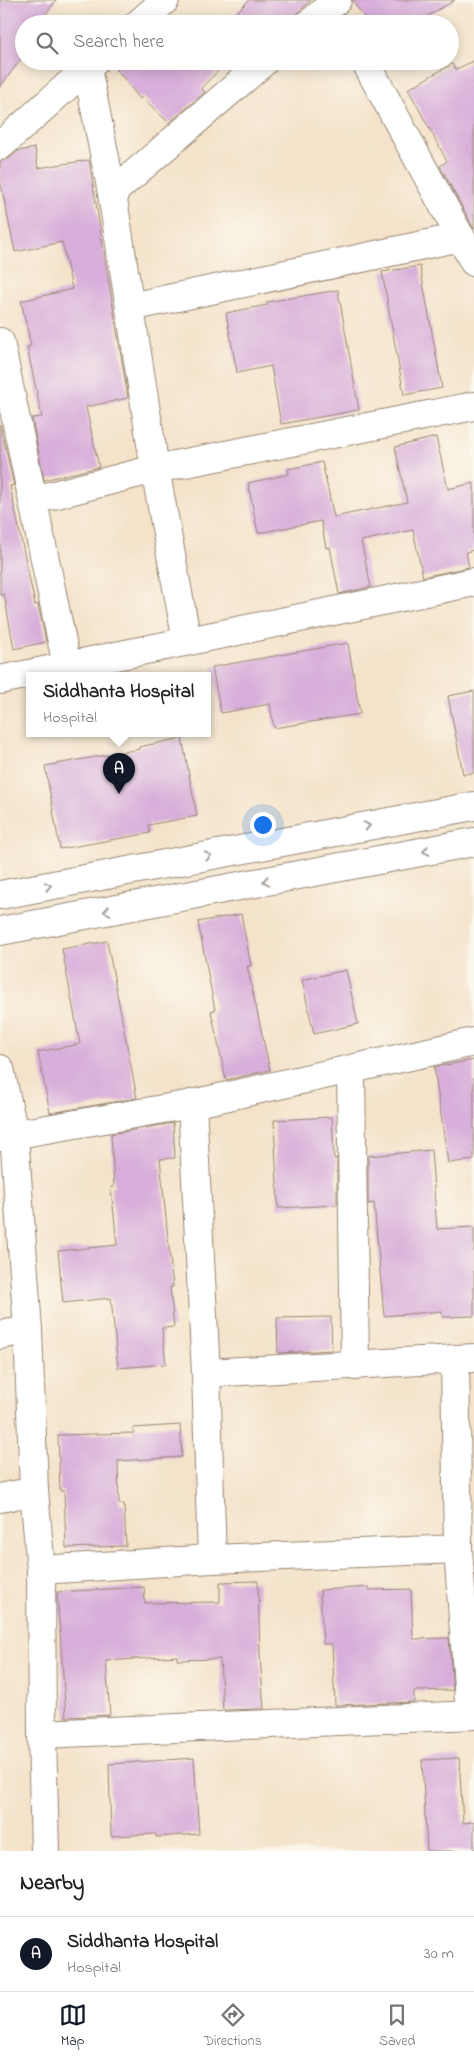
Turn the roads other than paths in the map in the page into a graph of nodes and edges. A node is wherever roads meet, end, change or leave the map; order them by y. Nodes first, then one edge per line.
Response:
1 (166, 0) edge
2 (338, 9) edge
3 (148, 15) edge
4 (326, 15) edge
5 (85, 70) edge
6 (92, 70) edge
7 (255, 70) edge
8 (370, 70) edge
9 (0, 146) edge
10 (112, 193) junction
11 (461, 236) junction
12 (474, 262) edge
13 (130, 306) junction
14 (0, 342) edge
15 (474, 406) edge
16 (156, 469) junction
17 (34, 500) junction
18 (474, 582) edge
19 (187, 641) junction
20 (67, 666) junction
21 (38, 672) edge
22 (26, 675) edge
23 (0, 680) edge
24 (474, 806) edge
25 (474, 842) edge
26 (0, 895) edge
27 (0, 931) edge
28 (474, 1042) edge
29 (0, 1069) edge
30 (351, 1070) junction
31 (192, 1104) junction
32 (7, 1136) edge
33 (28, 1330) junction
34 (0, 1335) edge
35 (464, 1359) edge
36 (355, 1366) junction
37 (206, 1373) junction
38 (34, 1491) junction
39 (0, 1498) edge
40 (458, 1549) junction
41 (212, 1558) junction
42 (41, 1570) junction
43 (472, 1715) edge
44 (42, 1734) junction
45 (45, 1851) edge

1 - 3 street
2 - 4 street
5 - 9 street
6 - 10 street
7 - 10 street
8 - 11 street
10 - 13 street
11 - 12 street
11 - 13 street
13 - 16 street
14 - 17 street
15 - 16 street
16 - 17 street
16 - 19 street
17 - 20 street
18 - 19 street
19 - 20 street
20 - 21 street
22 - 23 street
26 -> 24 street
25 -> 27 street
28 - 30 street
29 - 32 street
30 - 31 street
30 - 36 street
31 - 32 street
31 - 37 street
32 - 33 street
33 - 34 street
33 - 38 street
35 - 36 street
35 - 40 street
36 - 37 street
37 - 41 street
38 - 39 street
38 - 42 street
40 - 41 street
40 - 43 street
41 - 42 street
42 - 44 street
43 - 44 street
44 - 45 street

